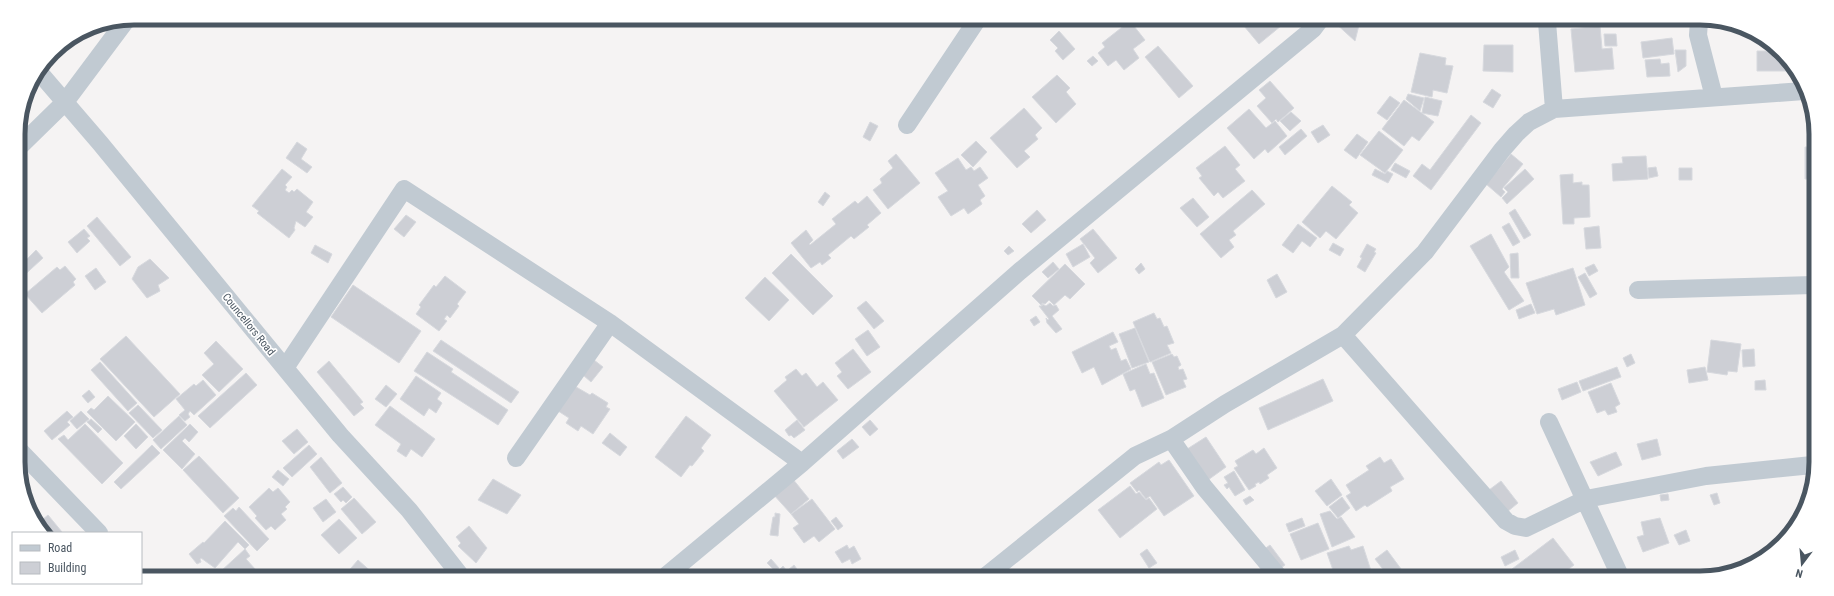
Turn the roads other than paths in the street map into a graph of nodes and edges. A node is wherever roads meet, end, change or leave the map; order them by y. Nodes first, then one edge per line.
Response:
1 (974, 25) edge
2 (1316, 25) edge
3 (1547, 25) edge
4 (1699, 25) edge
5 (123, 26) edge
6 (42, 76) edge
7 (1800, 91) edge
8 (1714, 97) junction
9 (65, 102) junction
10 (1554, 109) junction
11 (907, 125) dead end
12 (25, 141) edge
13 (1809, 285) edge
14 (1638, 290) dead end
15 (610, 323) junction
16 (1343, 335) junction
17 (285, 368) junction
18 (1549, 422) dead end
19 (1171, 439) junction
20 (25, 456) edge
21 (516, 458) dead end
22 (802, 463) junction
23 (1809, 465) edge
24 (1586, 499) junction
25 (98, 532) edge
26 (457, 571) edge
27 (672, 571) edge
28 (992, 571) edge
29 (1274, 571) edge
30 (1618, 571) edge

1 - 11 street
2 - 22 street
3 - 10 street
4 - 8 street
5 - 9 street
6 - 9 street, Councellors Road
7 - 8 street
8 - 10 street
9 - 12 street
9 - 17 street, Councellors Road
10 - 16 street
13 - 14 street
15 - 17 street
15 - 21 street
15 - 22 street
16 - 19 street
16 - 24 street
17 - 26 street, Councellors Road
18 - 24 street
19 - 28 street
19 - 29 street
20 - 25 street
22 - 27 street
23 - 24 street
24 - 30 street

